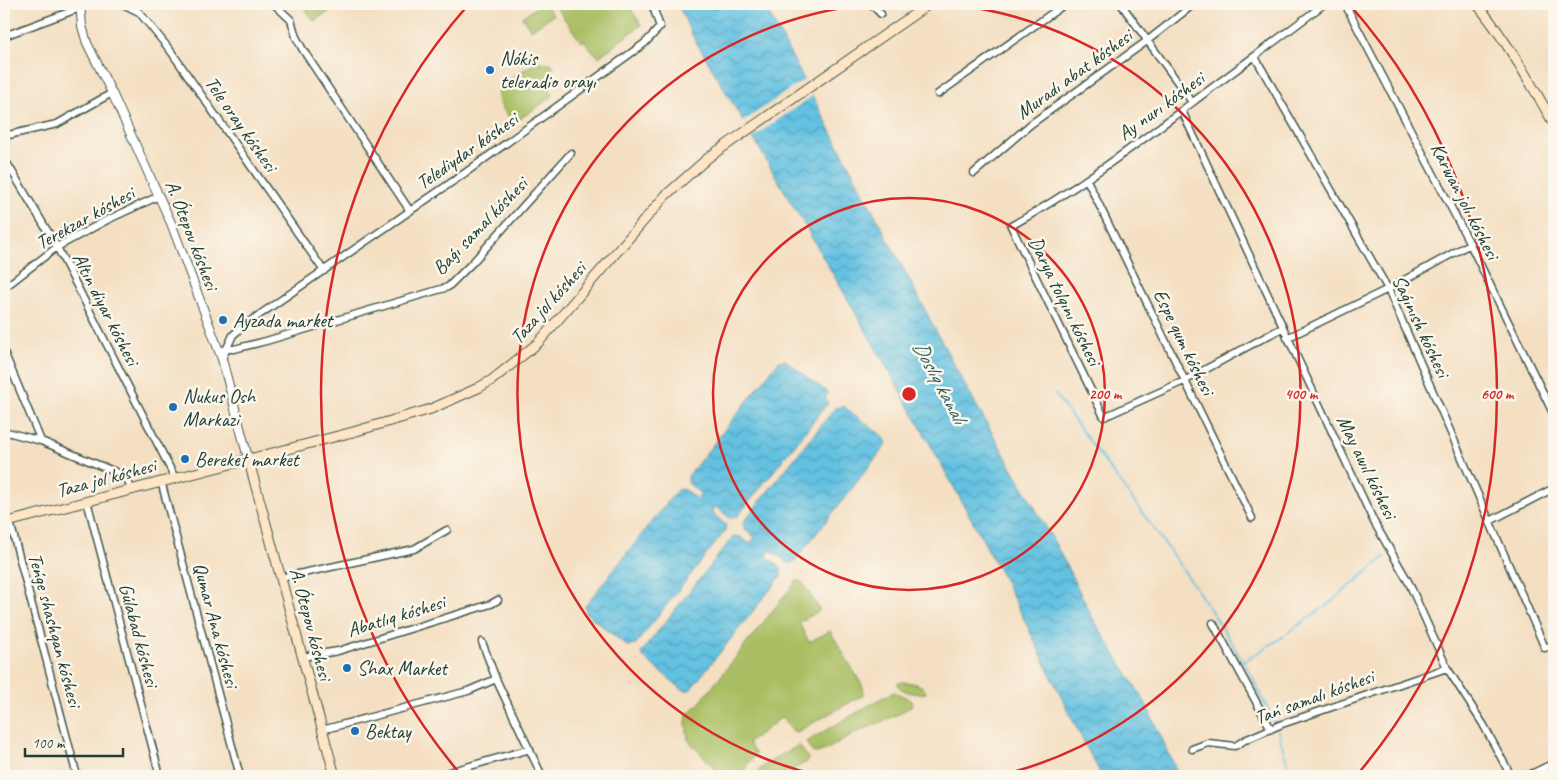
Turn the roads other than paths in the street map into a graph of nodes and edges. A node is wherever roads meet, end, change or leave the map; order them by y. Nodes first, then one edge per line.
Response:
1 (123, 4) edge
2 (274, 4) edge
3 (652, 4) edge
4 (871, 4) edge
5 (929, 4) edge
6 (1065, 4) edge
7 (1120, 4) edge
8 (1194, 4) edge
9 (1324, 4) edge
10 (1345, 4) edge
11 (1477, 4) edge
12 (80, 6) edge
13 (880, 14) dead end
14 (4, 36) edge
15 (1147, 41) junction
16 (1255, 56) junction
17 (112, 93) junction
18 (938, 94) dead end
19 (1192, 102) junction
20 (1182, 111) junction
21 (1554, 124) edge
22 (4, 136) edge
23 (572, 153) dead end
24 (4, 158) edge
25 (974, 173) dead end
26 (1087, 180) junction
27 (159, 196) junction
28 (410, 211) junction
29 (1011, 226) joint
30 (1470, 244) junction
31 (56, 247) junction
32 (324, 271) junction
33 (4, 288) edge
34 (1388, 289) junction
35 (1282, 328) junction
36 (1287, 338) junction
37 (225, 349) junction
38 (4, 352) edge
39 (222, 360) junction
40 (1184, 380) junction
41 (1554, 415) edge
42 (4, 433) edge
43 (41, 441) junction
44 (248, 458) junction
45 (175, 478) junction
46 (161, 481) junction
47 (1554, 488) edge
48 (131, 490) junction
49 (87, 501) junction
50 (1252, 518) dead end
51 (1490, 521) junction
52 (7, 522) edge
53 (447, 530) dead end
54 (280, 578) junction
55 (498, 600) dead end
56 (1213, 623) dead end
57 (482, 642) dead end
58 (1554, 644) edge
59 (302, 657) junction
60 (1447, 668) junction
61 (496, 679) junction
62 (1271, 729) junction
63 (322, 730) junction
64 (530, 749) junction
65 (1192, 749) dead end
66 (1554, 763) edge
67 (77, 776) edge
68 (160, 776) edge
69 (240, 776) edge
70 (335, 776) edge
71 (435, 776) edge
72 (542, 776) edge
73 (1511, 776) edge
74 (1527, 776) edge

1 - 32 street, Tele oray kóshesi
2 - 28 street, Telediydar kóshesi
3 - 28 street, Telediydar kóshesi
4 - 13 street
5 - 44 main road, Taza jol kóshesi
6 - 18 street
7 - 15 street
8 - 15 street, Muradı abat kóshesi
9 - 16 street, Ay nurı kóshesi
10 - 30 street, Karwan jolı kóshesi
11 - 21 main road
12 - 14 street
12 - 17 street, A. Ótepov kóshesi
15 - 19 street
15 - 25 street, Muradı abat kóshesi
16 - 19 street, Ay nurı kóshesi
16 - 34 street, Saǵınısh kóshesi
17 - 22 street
17 - 27 street, A. Ótepov kóshesi
19 - 20 street, Ay nurı kóshesi
20 - 26 street, Ay nurı kóshesi
20 - 35 street, May awıl kóshesi
23 - 37 street, Baǵı samal kóshesi
24 - 31 street, Altın diyar kóshesi
26 - 29 street, Ay nurı kóshesi
26 - 40 street, Espe qum kóshesi
27 - 31 street, Terekzar kóshesi
27 - 39 street, A. Ótepov kóshesi
28 - 32 street, Telediydar kóshesi
29 - 40 street, Darya tolqını kóshesi
30 - 34 street
30 - 41 street, Karwan jolı kóshesi
31 - 33 street, Terekzar kóshesi
31 - 45 street, Altın diyar kóshesi
32 - 37 street, Telediydar kóshesi
34 - 36 street
34 - 51 street, Saǵınısh kóshesi
35 - 36 street, May awıl kóshesi
35 - 40 street
36 - 60 street, May awıl kóshesi
37 - 39 street, Telediydar kóshesi
38 - 43 street
39 - 44 street, A. Ótepov kóshesi
40 - 50 street, Espe qum kóshesi
42 - 43 street
43 - 48 street
44 - 45 main road, Taza jol kóshesi
44 - 54 main road, A. Ótepov kóshesi
45 - 46 main road, Taza jol kóshesi
46 - 48 main road, Taza jol kóshesi
46 - 69 street, Qumar Ana kóshesi
47 - 51 street
48 - 49 main road, Taza jol kóshesi
49 - 52 main road, Taza jol kóshesi
49 - 68 street, Gúlabad kóshesi
51 - 58 street, Saǵınısh kóshesi
52 - 67 street, Teńge shashqan kóshesi
53 - 54 street
54 - 59 main road, A. Ótepov kóshesi
55 - 59 street, Abatlıq kóshesi
56 - 62 street
57 - 61 street
59 - 63 main road, A. Ótepov kóshesi
60 - 62 street, Tań samalı kóshesi
60 - 73 street, May awıl kóshesi
61 - 63 street
61 - 64 street
62 - 65 street, Tań samalı kóshesi
63 - 70 main road, A. Ótepov kóshesi
64 - 71 street
64 - 72 street
66 - 74 street

